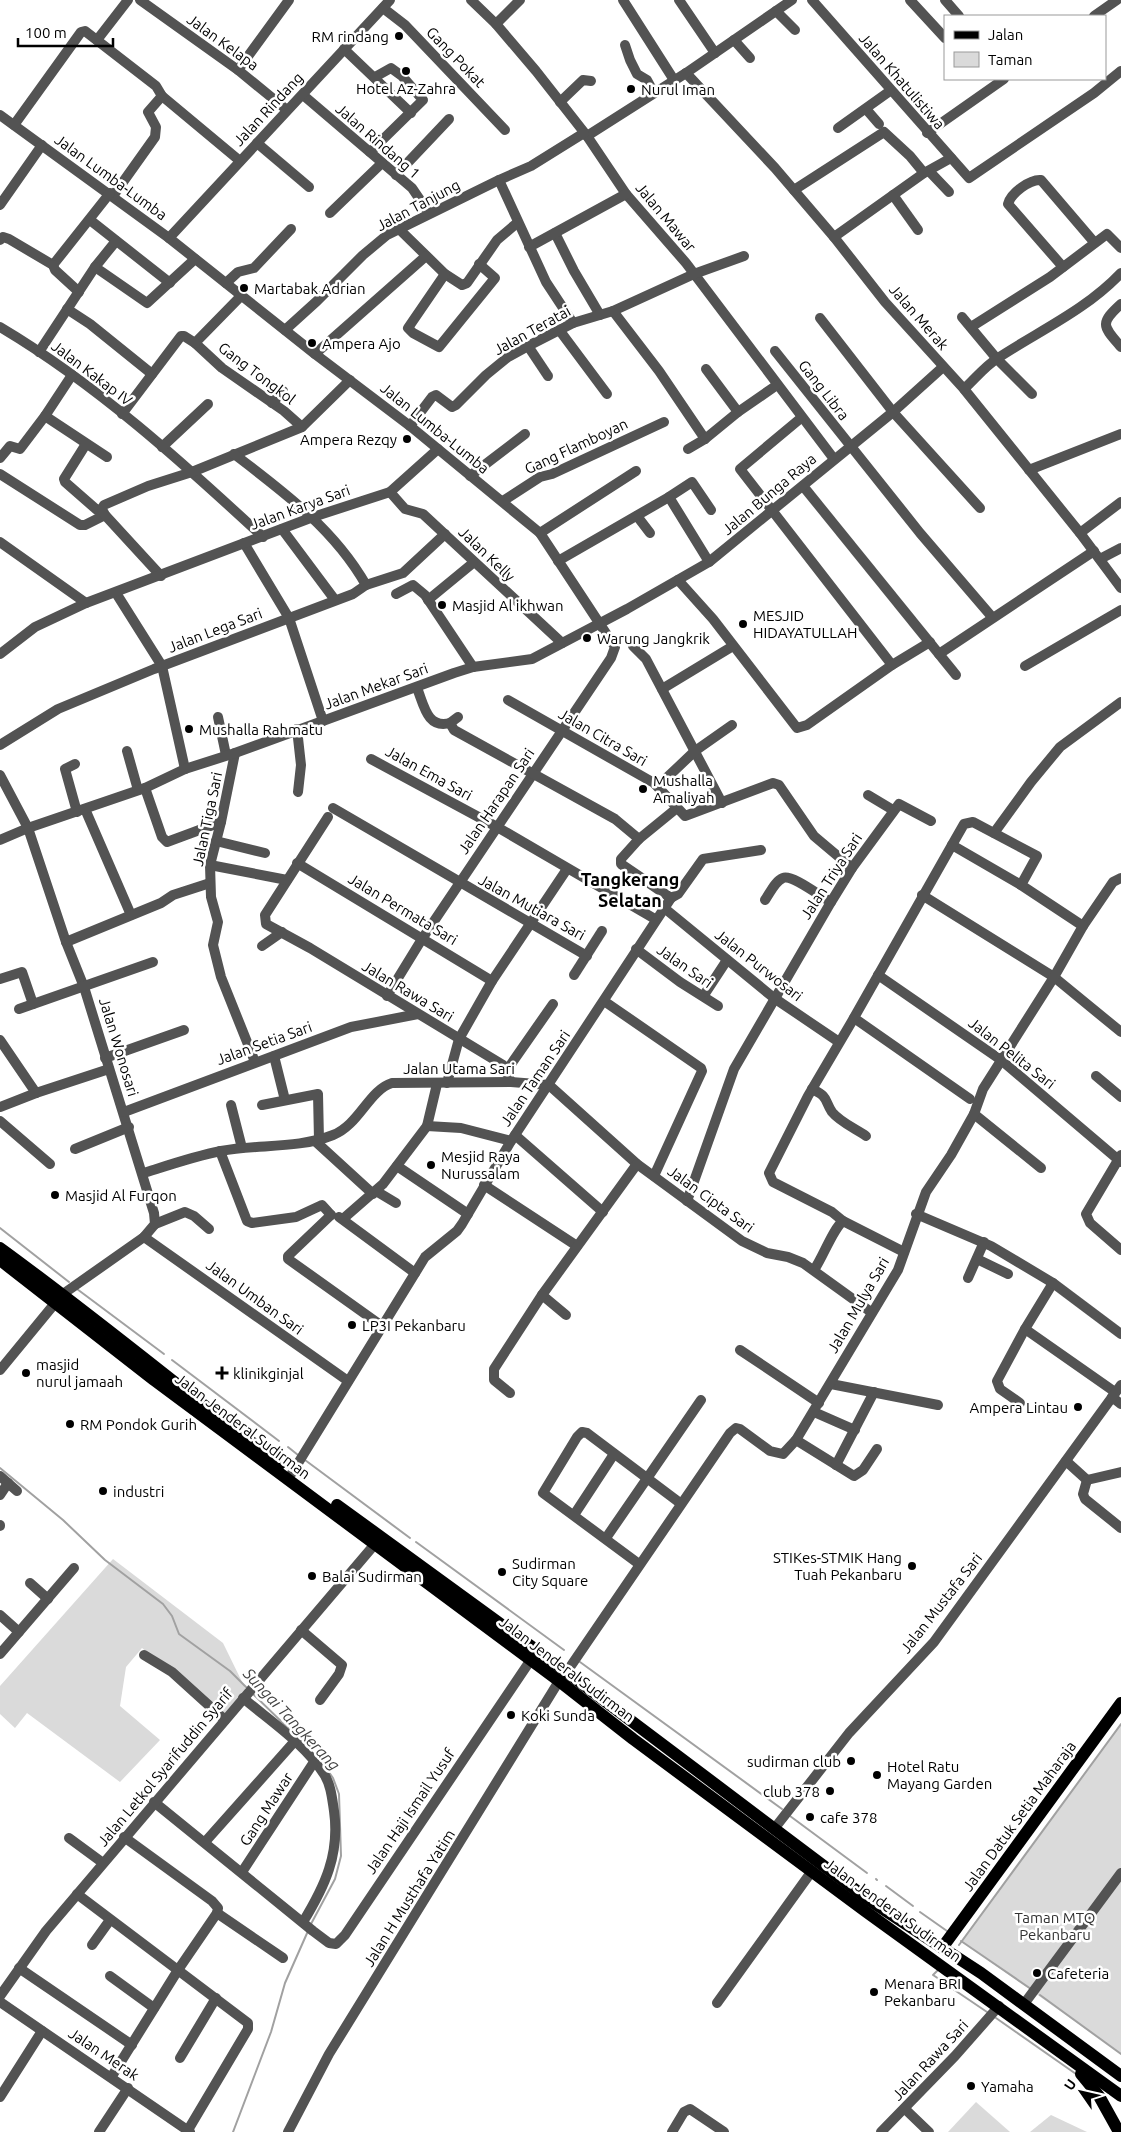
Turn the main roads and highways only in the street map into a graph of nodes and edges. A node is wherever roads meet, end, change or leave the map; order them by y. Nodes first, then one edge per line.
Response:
1 (0, 1248) edge
2 (0, 1260) edge
3 (59, 1298) junction
4 (563, 1677) junction
5 (1121, 1704) edge
6 (637, 1734) junction
7 (942, 1948) junction
8 (1053, 2046) junction
9 (1121, 2076) edge
10 (1121, 2096) edge
11 (1119, 2132) edge

1 - 3 main road, Jalan Jenderal Sudirman
2 - 3 main road, Jalan Jenderal Sudirman
3 - 4 main road, Jalan Jenderal Sudirman
3 - 4 main road, Jalan Jenderal Sudirman
4 - 6 main road, Jalan Jenderal Sudirman
5 - 7 main road, Jalan Datuk Setia Maharaja
6 - 7 main road, Jalan Jenderal Sudirman
6 - 8 main road, Jalan Jenderal Sudirman
7 - 9 main road, Jalan Jenderal Sudirman
8 - 10 main road, Jalan Jenderal Sudirman
8 - 11 main road

